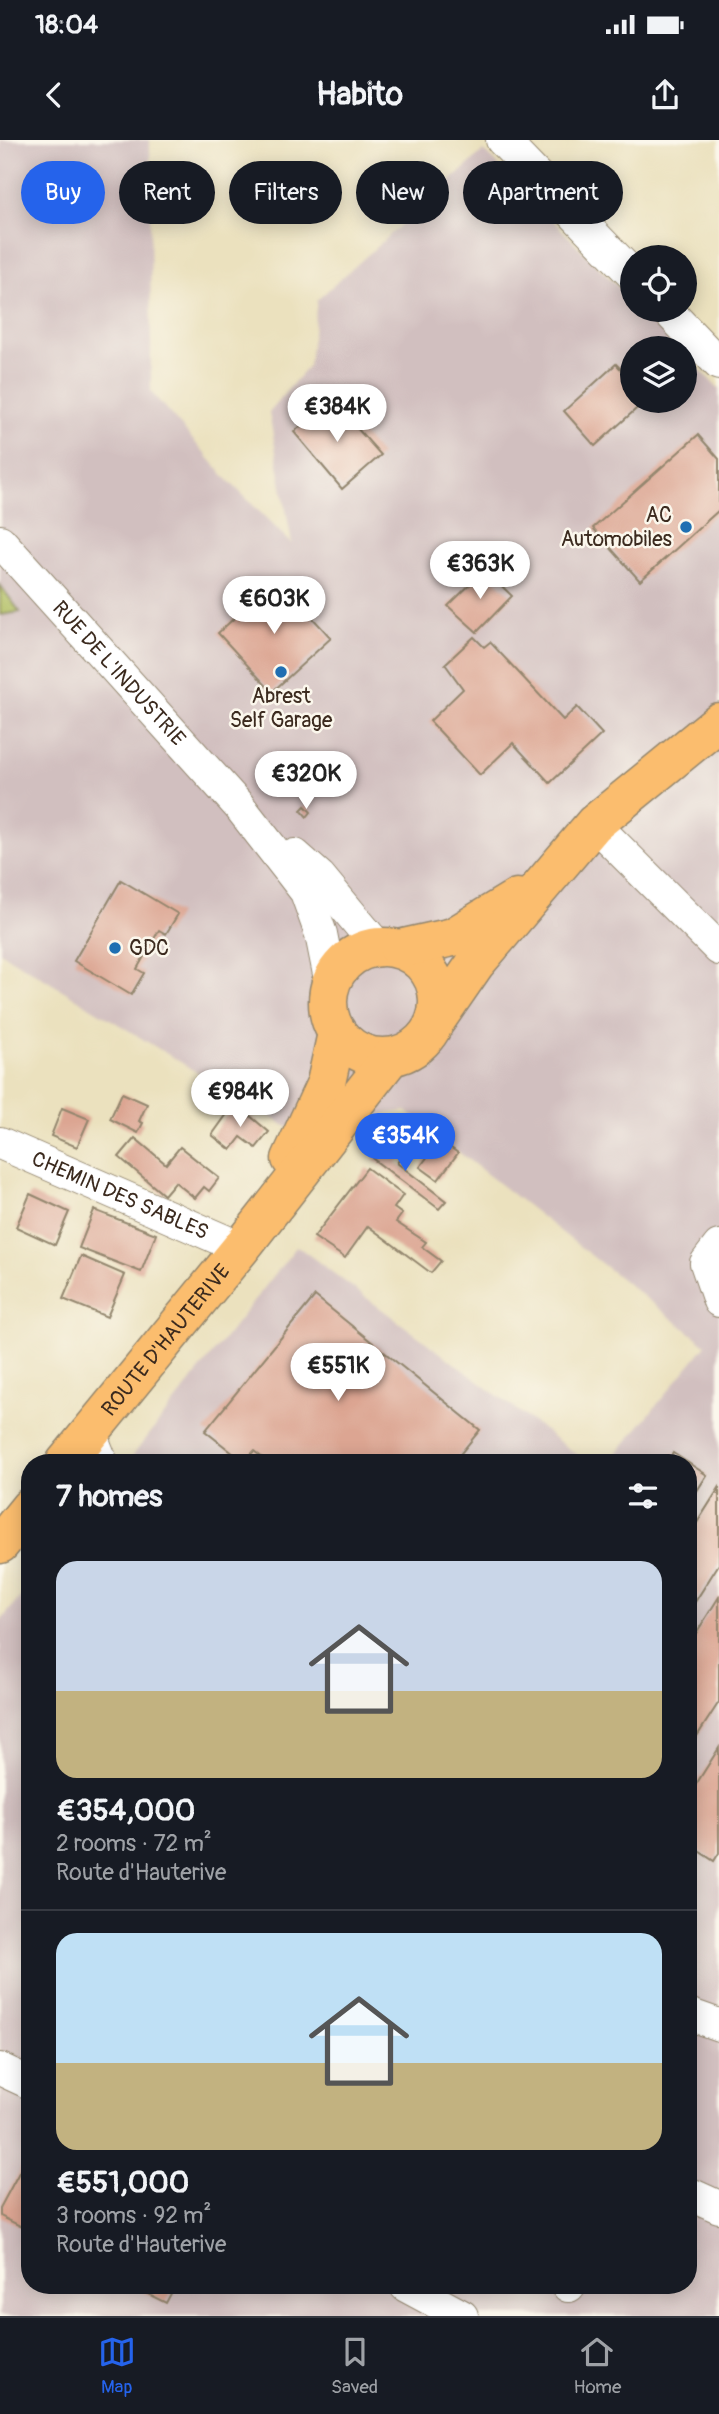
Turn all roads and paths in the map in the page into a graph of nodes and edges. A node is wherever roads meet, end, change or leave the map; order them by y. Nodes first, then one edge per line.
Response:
1 (502, 140) edge
2 (620, 262) edge
3 (679, 322) edge
4 (719, 363) edge
5 (0, 541) edge
6 (719, 722) edge
7 (239, 806) junction
8 (585, 835) junction
9 (388, 948) junction
10 (719, 949) edge
11 (331, 984) junction
12 (437, 1019) junction
13 (337, 1033) junction
14 (390, 1058) junction
15 (0, 1143) edge
16 (266, 1215) junction
17 (719, 1247) edge
18 (241, 1248) junction
19 (719, 1301) edge
20 (96, 1448) edge
21 (21, 1518) edge
22 (0, 1544) edge
23 (697, 2017) edge
24 (719, 2025) edge
25 (0, 2069) edge
26 (21, 2079) edge
27 (697, 2197) edge
28 (719, 2207) edge
29 (421, 2294) edge
30 (462, 2316) edge

1 - 2 street
3 - 4 street
5 - 7 street, RUE DE L'INDUSTRIE
6 - 8 main road
7 - 9 street, RUE DE L'INDUSTRIE
7 - 11 street, RUE DE L'INDUSTRIE
8 - 9 main road
8 - 10 street
8 - 12 main road
9 - 11 main road
9 - 12 main road
11 - 13 main road
12 - 14 main road
13 - 14 main road
13 - 16 main road, ROUTE D'HAUTERIVE
14 - 16 main road, ROUTE D'HAUTERIVE
15 - 18 street, CHEMIN DES SABLES
16 - 18 main road, ROUTE D'HAUTERIVE
17 - 19 street
18 - 20 main road, ROUTE D'HAUTERIVE
21 - 22 main road
23 - 24 street
25 - 26 street
27 - 28 street
29 - 30 street

